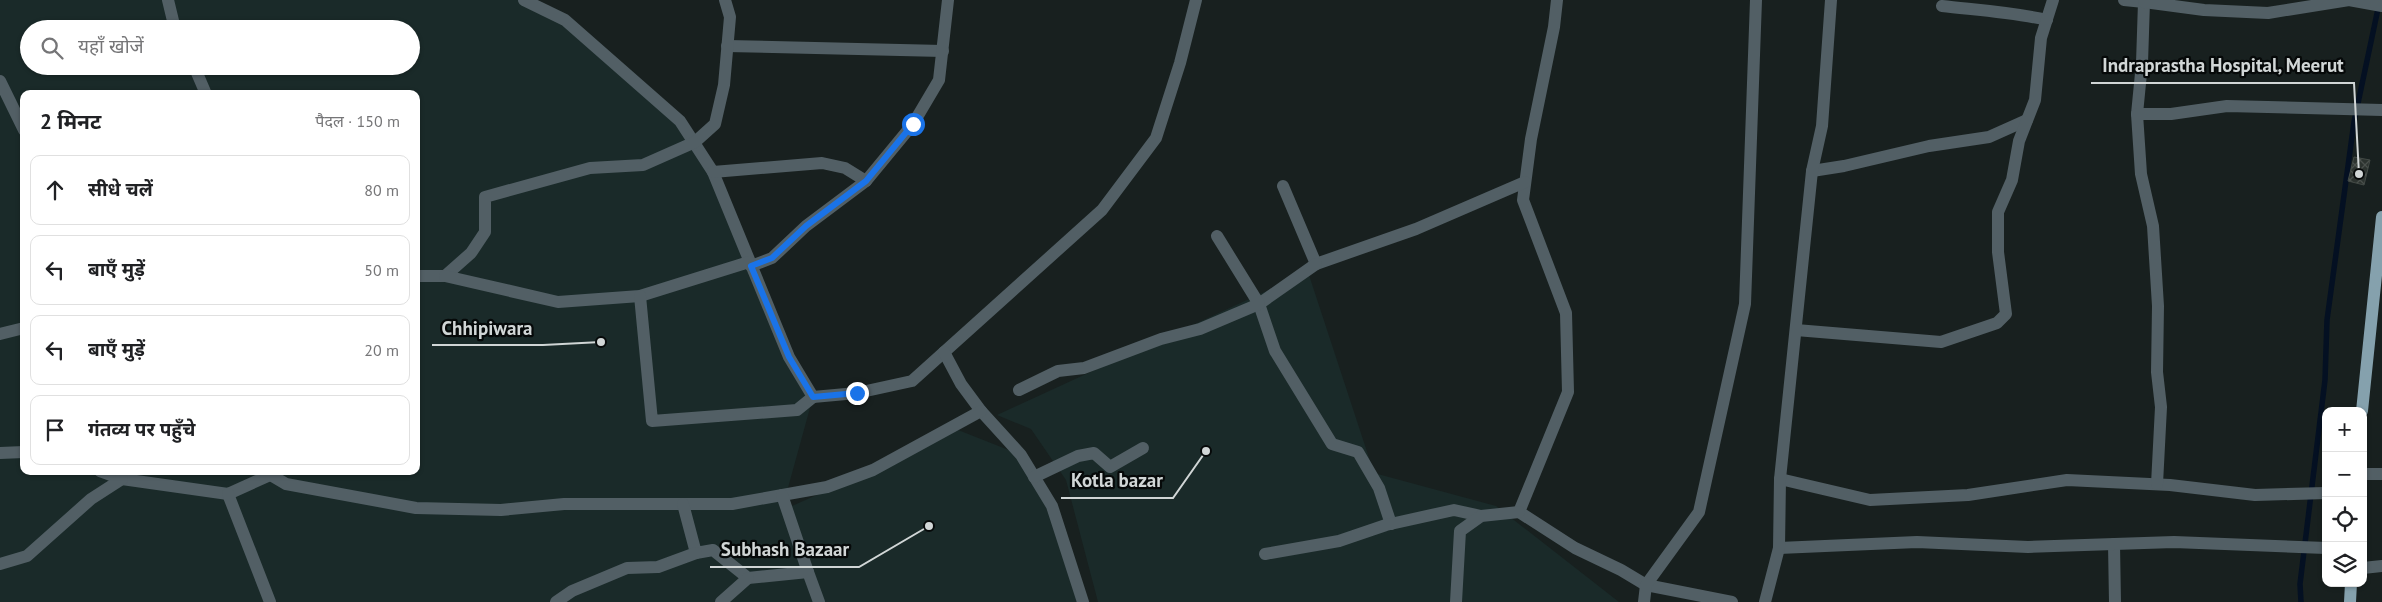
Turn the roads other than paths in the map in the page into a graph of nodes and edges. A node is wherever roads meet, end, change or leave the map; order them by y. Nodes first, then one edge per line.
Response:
1 (168, 0) edge
2 (524, 0) edge
3 (725, 0) edge
4 (948, 0) edge
5 (1196, 0) edge
6 (1557, 0) edge
7 (1756, 0) edge
8 (1831, 0) edge
9 (2053, 0) edge
10 (2124, 0) edge
11 (2144, 2) junction
12 (1942, 6) dead end
13 (2278, 6) edge
14 (2382, 6) edge
15 (173, 20) edge
16 (2047, 20) junction
17 (727, 46) junction
18 (943, 51) junction
19 (198, 75) edge
20 (0, 81) edge
21 (204, 90) edge
22 (2382, 110) edge
23 (2137, 114) junction
24 (2027, 120) junction
25 (20, 122) edge
26 (696, 142) junction
27 (1812, 171) junction
28 (713, 172) junction
29 (866, 181) junction
30 (1525, 182) junction
31 (1283, 186) dead end
32 (2382, 217) edge
33 (1217, 236) dead end
34 (1316, 264) junction
35 (751, 266) junction
36 (420, 276) edge
37 (446, 276) junction
38 (2378, 284) edge
39 (640, 296) junction
40 (1259, 304) junction
41 (20, 329) edge
42 (1796, 330) junction
43 (0, 334) edge
44 (944, 352) junction
45 (1020, 390) dead end
46 (813, 397) junction
47 (2363, 407) edge
48 (981, 411) junction
49 (1143, 448) dead end
50 (20, 452) edge
51 (0, 453) edge
52 (2367, 474) edge
53 (2382, 474) edge
54 (111, 475) edge
55 (263, 475) edge
56 (270, 475) edge
57 (1034, 477) junction
58 (122, 479) junction
59 (1780, 479) junction
60 (2157, 484) junction
61 (2322, 493) edge
62 (228, 494) junction
63 (782, 495) junction
64 (683, 504) junction
65 (1519, 512) junction
66 (1481, 516) junction
67 (1391, 524) junction
68 (2114, 544) junction
69 (1779, 548) junction
70 (2322, 548) edge
71 (696, 553) junction
72 (1265, 554) dead end
73 (0, 564) edge
74 (2382, 566) edge
75 (2367, 568) edge
76 (808, 572) junction
77 (748, 578) junction
78 (1646, 585) junction
79 (2351, 587) edge
80 (270, 602) edge
81 (556, 602) edge
82 (721, 602) edge
83 (819, 602) edge
84 (1083, 602) edge
85 (1456, 602) edge
86 (1644, 602) edge
87 (1732, 602) edge
88 (1765, 602) edge
89 (2115, 602) edge
90 (2350, 602) edge

1 - 15 street
2 - 26 street
3 - 17 street
4 - 18 street
5 - 44 street
6 - 30 street
7 - 78 street
8 - 27 street
9 - 16 street
10 - 11 street
11 - 13 street
11 - 23 street
12 - 16 street
13 - 14 street
16 - 24 street
17 - 18 street
17 - 26 street
18 - 29 street
19 - 21 street
20 - 25 street
22 - 23 street
23 - 60 street
24 - 27 street
24 - 42 street
26 - 28 street
26 - 37 street
27 - 42 street
28 - 29 street
28 - 35 street
29 - 35 street
30 - 34 street
30 - 65 street
31 - 34 street
32 - 38 main road
33 - 40 street
34 - 40 street
35 - 39 street
35 - 46 street
36 - 37 street
37 - 39 street
38 - 47 main road
39 - 46 street
40 - 45 street
40 - 67 street
41 - 43 street
42 - 59 street
44 - 46 street
44 - 48 street
48 - 57 street
48 - 63 street
49 - 57 street
50 - 51 street
52 - 53 street
54 - 58 street
55 - 62 street
56 - 64 street
57 - 84 street
58 - 62 street
58 - 73 street
59 - 60 street
59 - 69 street
60 - 61 street
62 - 80 street
63 - 64 street
63 - 76 street
64 - 71 street
65 - 66 street
65 - 78 street
66 - 67 street
66 - 85 street
67 - 72 street
68 - 69 street
68 - 70 street
68 - 89 street
69 - 88 street
71 - 77 street
71 - 81 street
74 - 75 street
76 - 77 street
76 - 83 street
77 - 82 street
78 - 86 street
78 - 87 street
79 - 90 main road

